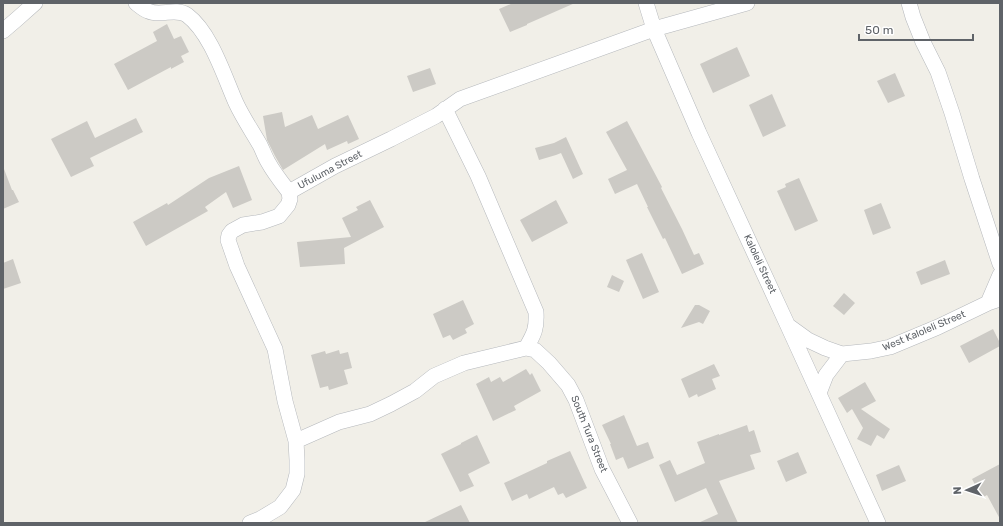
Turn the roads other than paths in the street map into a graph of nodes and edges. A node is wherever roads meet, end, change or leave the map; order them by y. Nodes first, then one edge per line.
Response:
1 (35, 3) edge
2 (136, 3) edge
3 (646, 3) edge
4 (747, 3) edge
5 (909, 3) edge
6 (654, 29) junction
7 (3, 31) edge
8 (445, 109) junction
9 (289, 192) junction
10 (1000, 264) edge
11 (1000, 275) edge
12 (994, 301) edge
13 (788, 326) junction
14 (526, 348) junction
15 (842, 354) junction
16 (819, 393) junction
17 (296, 441) junction
18 (250, 523) edge
19 (630, 523) edge
20 (878, 523) edge

1 - 7 street
2 - 9 street
3 - 6 street, Kaloleli Street
4 - 6 street, Ufuluma Street
5 - 10 street
6 - 8 street, Ufuluma Street
6 - 13 street, Kaloleli Street
8 - 9 street, Ufuluma Street
8 - 14 street
9 - 17 street, Ufuluma Street
11 - 12 street
12 - 15 street, West Kaloleli Street
13 - 15 street
13 - 16 street, Kaloleli Street
14 - 17 street
14 - 19 street, South Tura Street
15 - 16 street
16 - 20 street, Kaloleli Street
17 - 18 street, Ufuluma Street

